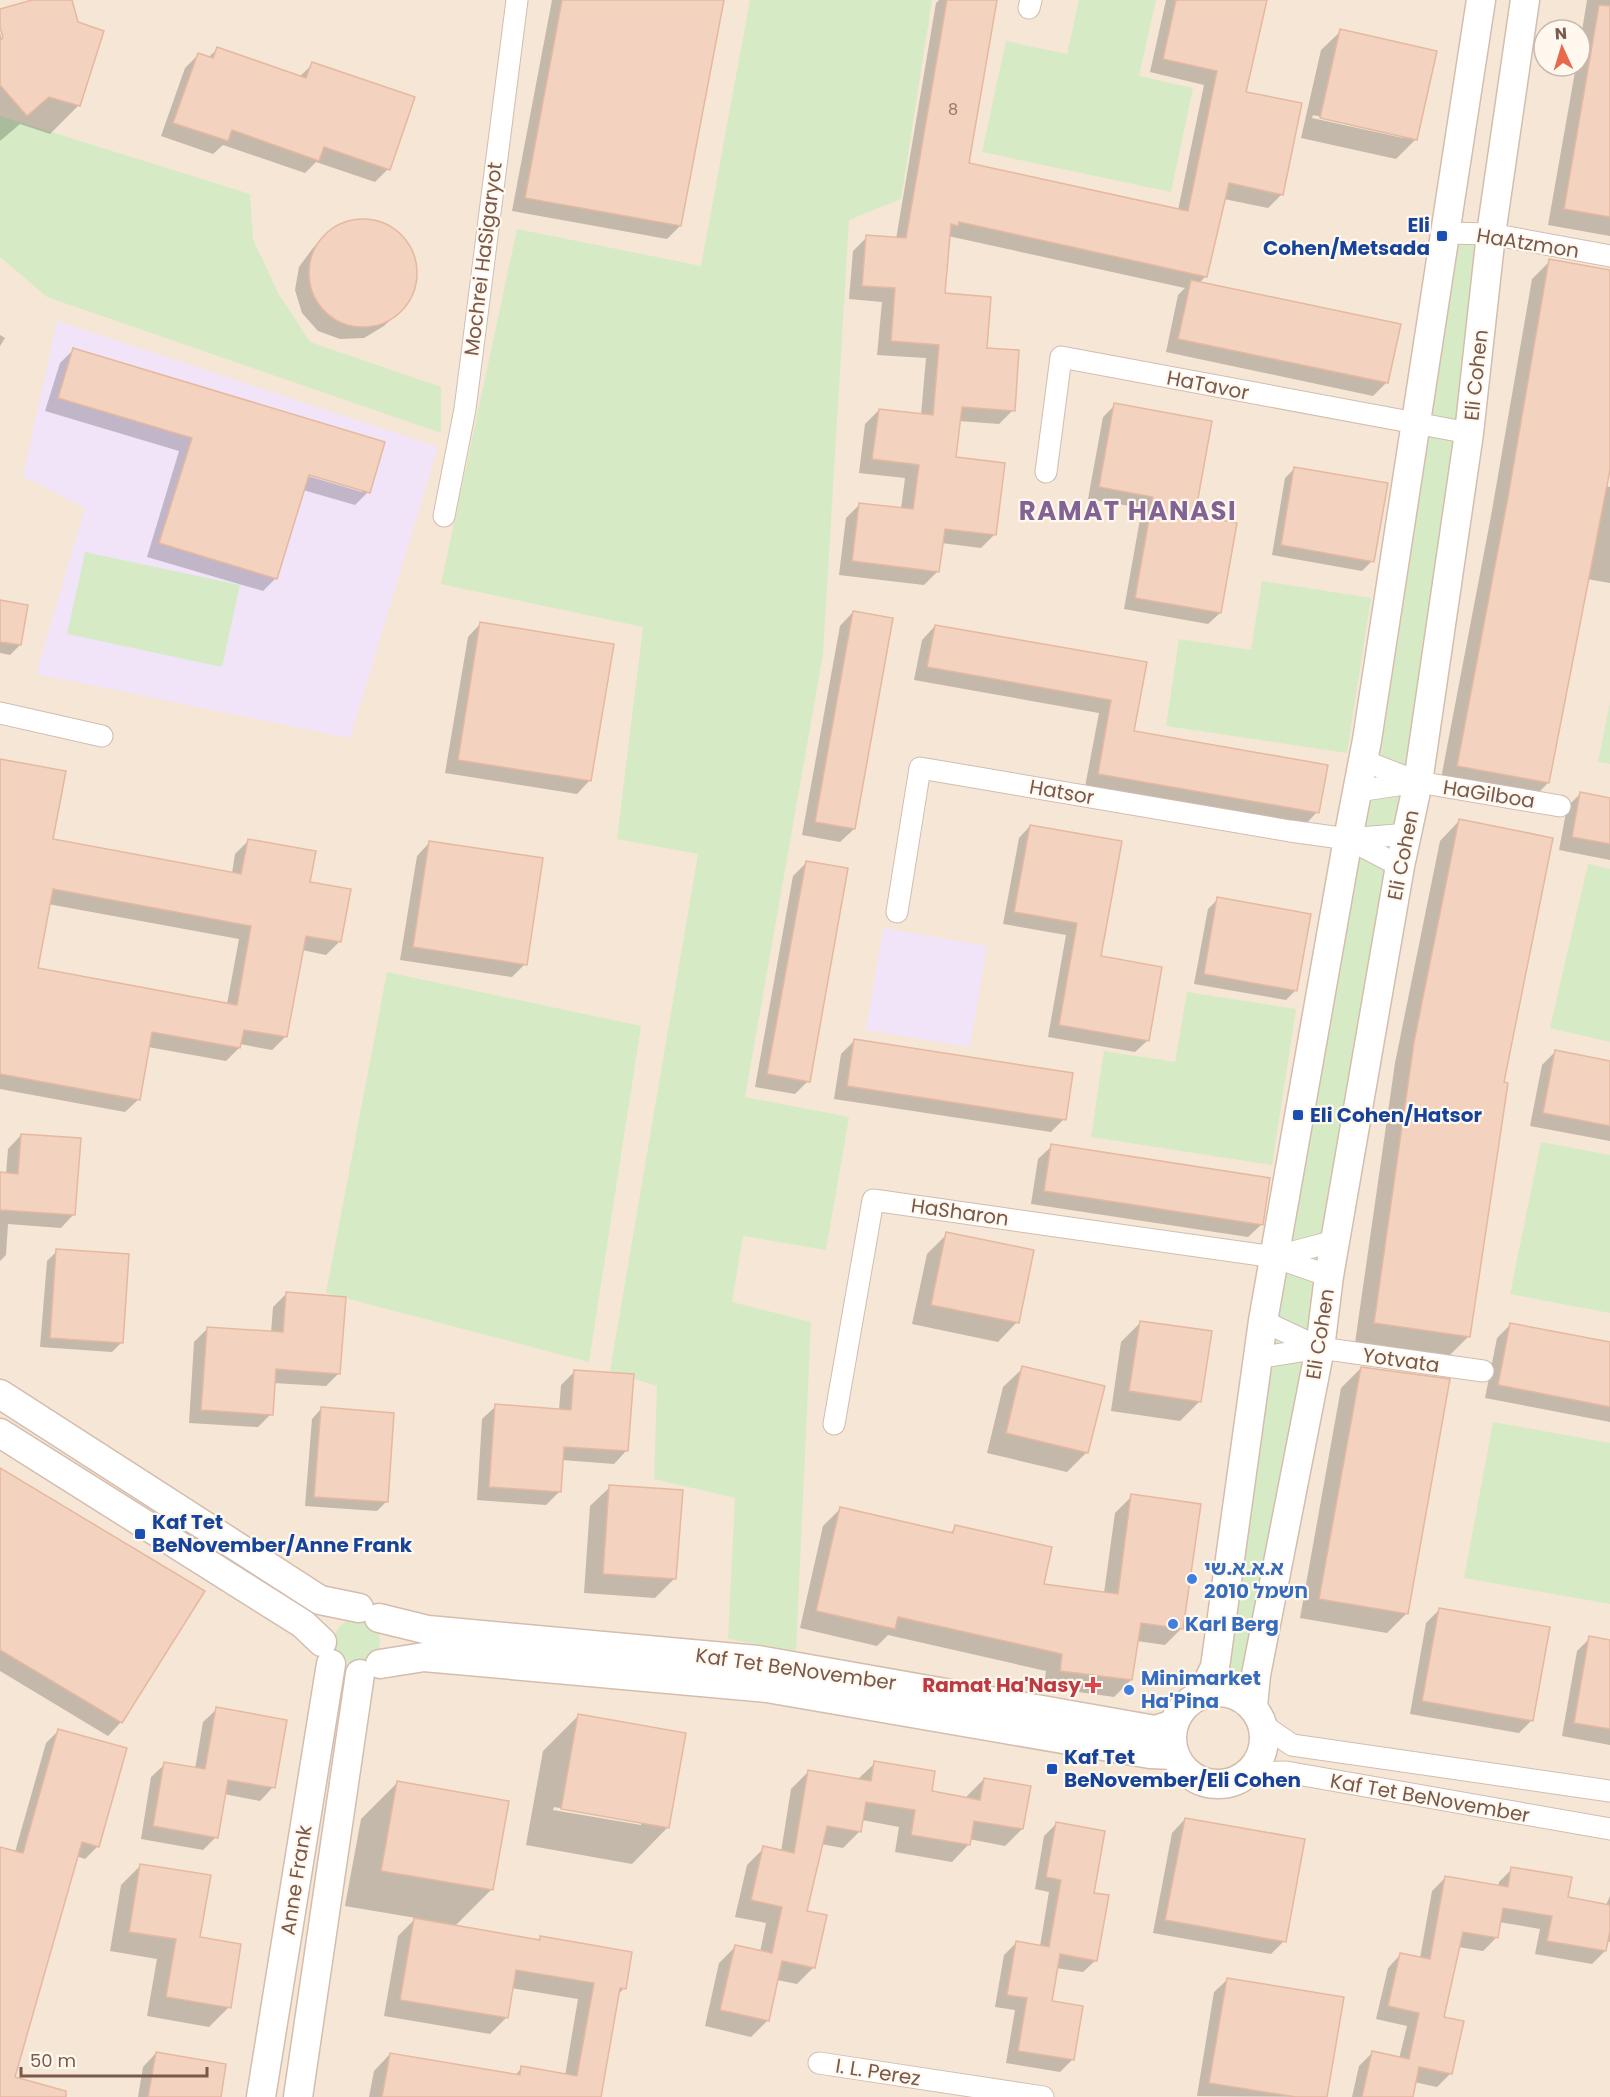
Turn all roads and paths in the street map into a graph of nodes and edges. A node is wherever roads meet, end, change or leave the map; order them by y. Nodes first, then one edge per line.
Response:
1 (517, 0) edge
2 (1481, 0) edge
3 (1525, 0) edge
4 (1446, 233) junction
5 (1491, 234) junction
6 (1610, 256) edge
7 (1417, 423) junction
8 (1469, 433) junction
9 (1046, 472) dead end
10 (444, 516) dead end
11 (0, 713) edge
12 (102, 736) dead end
13 (1362, 760) junction
14 (1418, 782) junction
15 (1358, 791) junction
16 (1560, 806) dead end
17 (1408, 834) junction
18 (1347, 839) junction
19 (1400, 866) junction
20 (897, 912) dead end
21 (1335, 1241) junction
22 (1274, 1257) junction
23 (1329, 1276) junction
24 (1263, 1321) junction
25 (1320, 1348) junction
26 (1257, 1359) junction
27 (1483, 1371) dead end
28 (0, 1394) edge
29 (834, 1424) dead end
30 (0, 1433) edge
31 (369, 1613) junction
32 (326, 1653) junction
33 (370, 1669) junction
34 (1202, 1695) junction
35 (1258, 1716) junction
36 (1174, 1724) junction
37 (1175, 1755) junction
38 (1249, 1773) junction
39 (1610, 1791) edge
40 (1610, 1829) edge
41 (819, 2063) dead end
42 (261, 2097) edge
43 (298, 2097) edge
44 (1043, 2097) edge

1 - 10 street, Mochrei HaSigaryot
2 - 4 street
3 - 5 street, Eli Cohen
4 - 5 street, HaAtzmon
4 - 7 street
5 - 6 street, HaAtzmon
5 - 8 street, Eli Cohen
7 - 8 street, HaTavor
7 - 9 street, HaTavor
7 - 13 street
8 - 14 street, Eli Cohen
11 - 12 street
13 - 14 street, HaGilboa
13 - 15 street
14 - 15 street, HaGilboa
14 - 16 street, HaGilboa
14 - 17 street, Eli Cohen
15 - 18 street
17 - 18 street, Hatsor
17 - 19 street, Eli Cohen
18 - 19 street, Hatsor
18 - 20 street, Hatsor
18 - 22 street
19 - 21 street, Eli Cohen
21 - 22 street, HaSharon
21 - 23 street, Eli Cohen
22 - 23 street, HaSharon
22 - 24 street
22 - 29 street, HaSharon
23 - 25 street, Eli Cohen
24 - 25 street, Yotvata
24 - 26 street
25 - 26 street, Yotvata
25 - 27 street, Yotvata
25 - 35 street, Eli Cohen
26 - 34 street
28 - 31 street, Kaf Tet BeNovember
30 - 32 street
31 - 32 street
31 - 33 street
31 - 36 street, Kaf Tet BeNovember
32 - 33 street
32 - 42 street, Anne Frank
33 - 37 street, Kaf Tet BeNovember
33 - 43 street, Anne Frank
34 - 35 street
34 - 36 street
35 - 38 street
35 - 39 street, Kaf Tet BeNovember
36 - 37 street
37 - 38 street
38 - 40 street, Kaf Tet BeNovember
41 - 44 street, I. L. Perez

